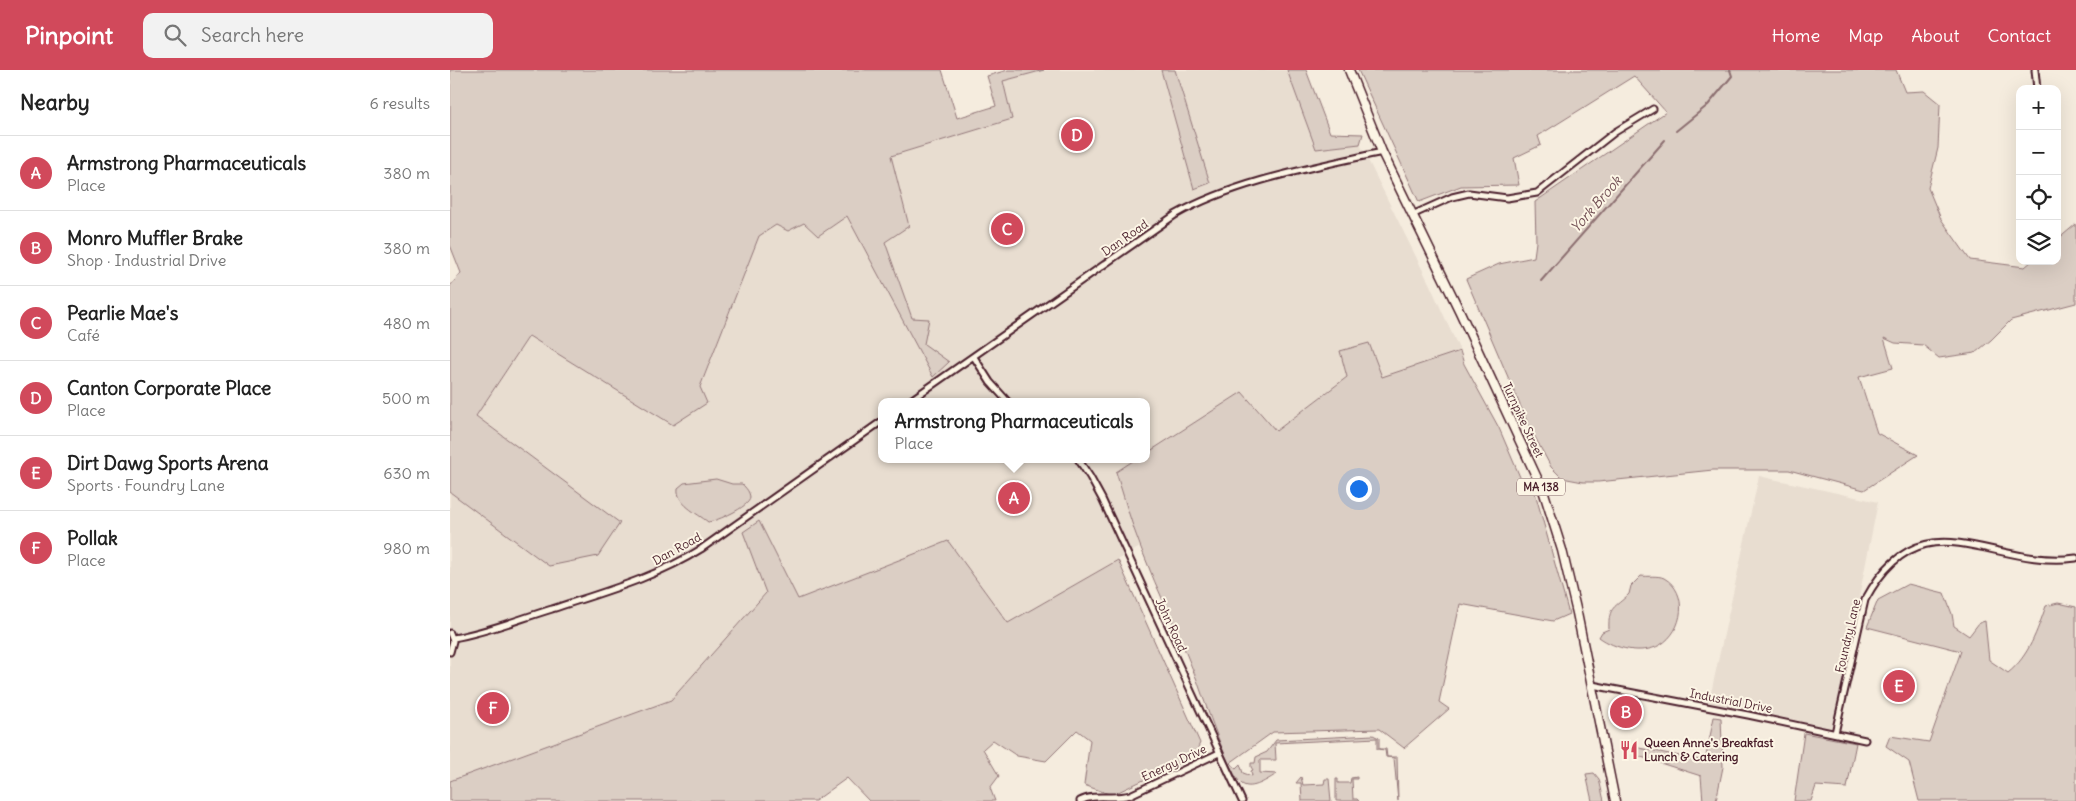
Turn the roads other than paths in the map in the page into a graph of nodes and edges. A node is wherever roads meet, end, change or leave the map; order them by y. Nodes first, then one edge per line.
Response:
1 (1349, 70) edge
2 (2035, 70) edge
3 (2037, 85) edge
4 (1653, 108) dead end
5 (1382, 152) junction
6 (1412, 215) junction
7 (974, 357) junction
8 (914, 398) edge
9 (1004, 398) edge
10 (878, 424) edge
11 (1081, 463) edge
12 (2076, 558) edge
13 (452, 635) edge
14 (450, 652) edge
15 (1592, 685) junction
16 (1835, 733) junction
17 (1866, 740) dead end
18 (1219, 753) junction
19 (1080, 801) edge
20 (1242, 801) edge
21 (1615, 801) edge

1 - 5 main road, Turnpike Street / MA 138
2 - 3 street
4 - 6 street
5 - 6 main road, Turnpike Street / MA 138
5 - 7 street, Dan Road
6 - 15 main road, Turnpike Street / MA 138
7 - 8 street, Dan Road
7 - 9 street
10 - 13 street, Dan Road
11 - 18 street, John Road
12 - 16 street, Foundry Lane
13 - 14 street, Dan Road
15 - 16 street, Industrial Drive
15 - 21 main road, Turnpike Street / MA 138
16 - 17 street, Industrial Drive
18 - 19 street, Energy Drive
18 - 20 street, John Road

